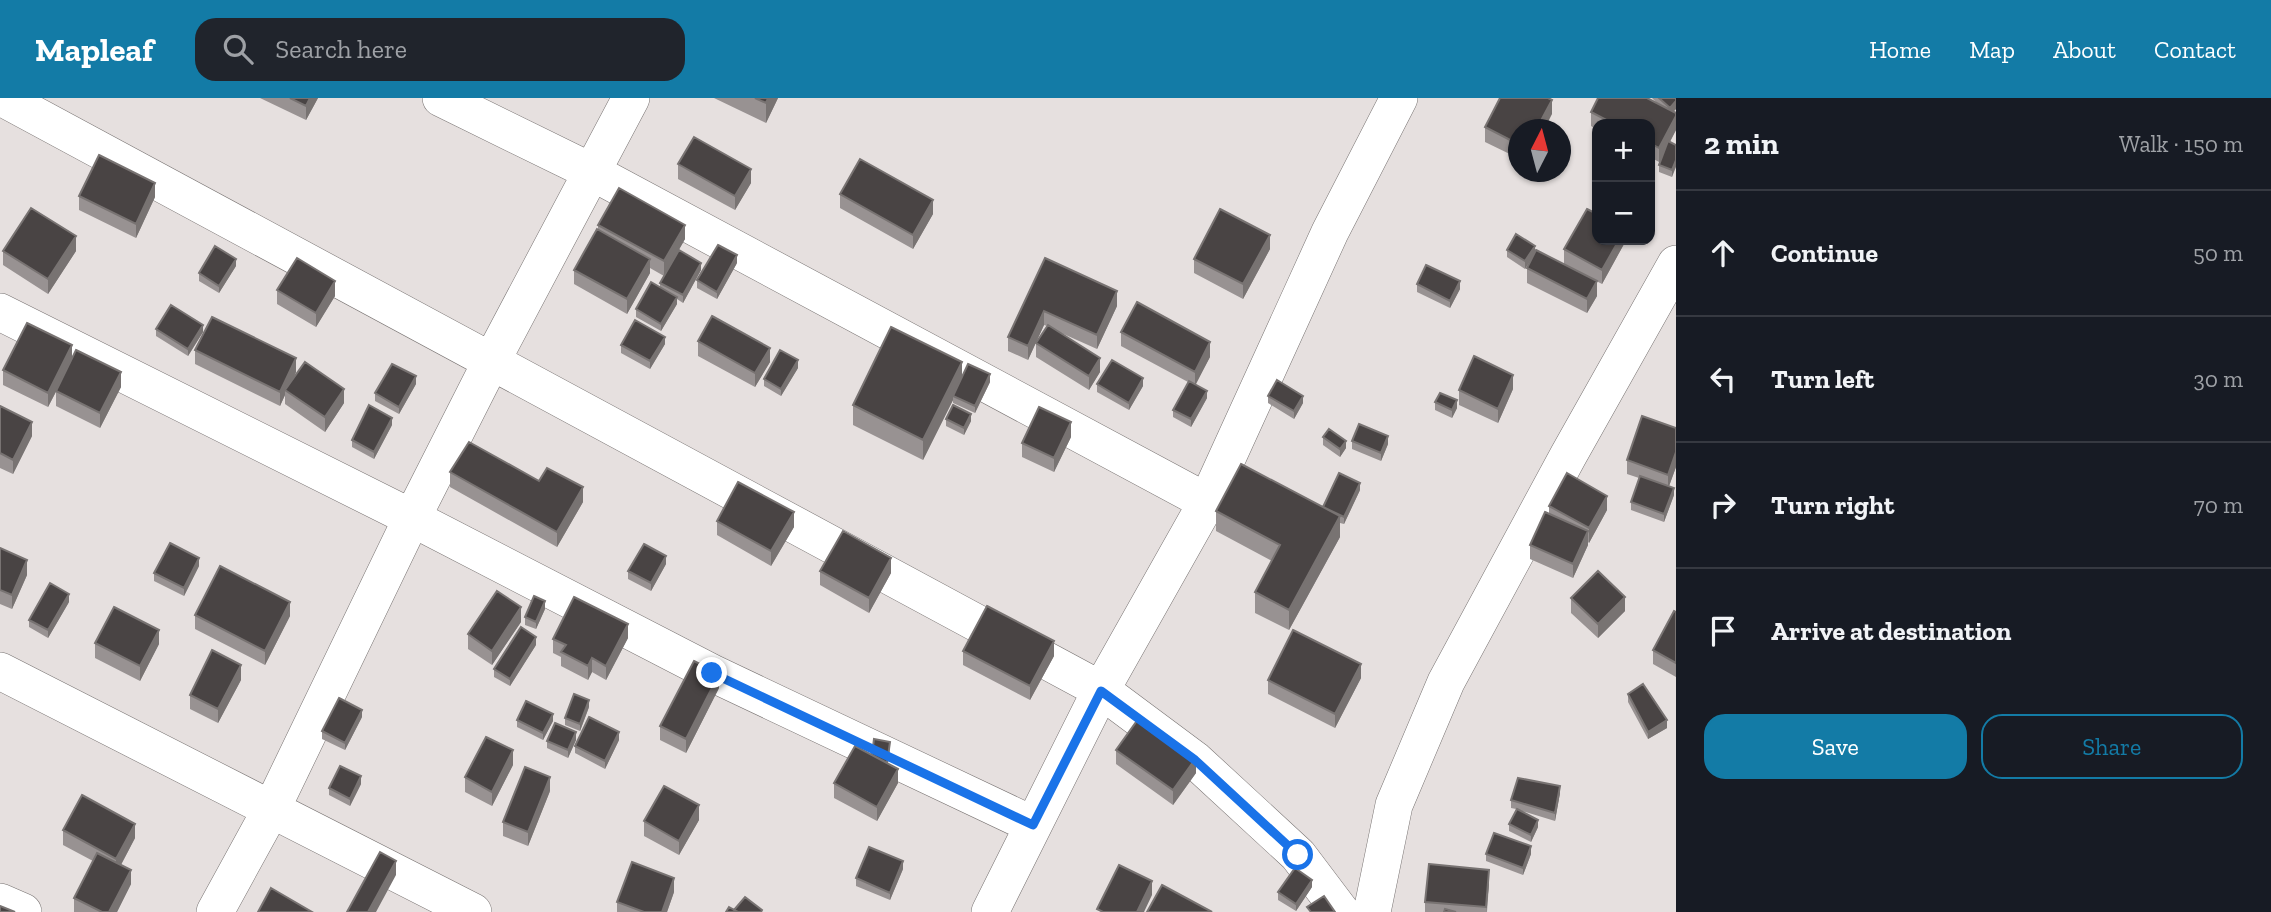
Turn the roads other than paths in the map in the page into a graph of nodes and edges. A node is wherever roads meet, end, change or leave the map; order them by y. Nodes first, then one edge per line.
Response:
1 (3, 98) edge
2 (441, 98) edge
3 (631, 98) edge
4 (1399, 98) edge
5 (592, 172) junction
6 (1676, 264) edge
7 (0, 312) edge
8 (491, 362) junction
9 (1207, 502) junction
10 (412, 518) junction
11 (0, 671) edge
12 (1101, 691) junction
13 (272, 808) junction
14 (1033, 825) junction
15 (0, 902) edge
16 (23, 912) edge
17 (215, 912) edge
18 (473, 912) edge
19 (990, 912) edge
20 (1341, 912) edge
21 (1372, 912) edge

1 - 8 street
2 - 5 street
3 - 5 street
4 - 9 street
5 - 8 street
5 - 9 street
6 - 21 street
7 - 10 street
8 - 10 street
8 - 12 street
9 - 12 street
10 - 13 street
10 - 14 street
11 - 13 street
12 - 14 street
12 - 20 street
13 - 17 street
13 - 18 street
14 - 19 street
15 - 16 street

